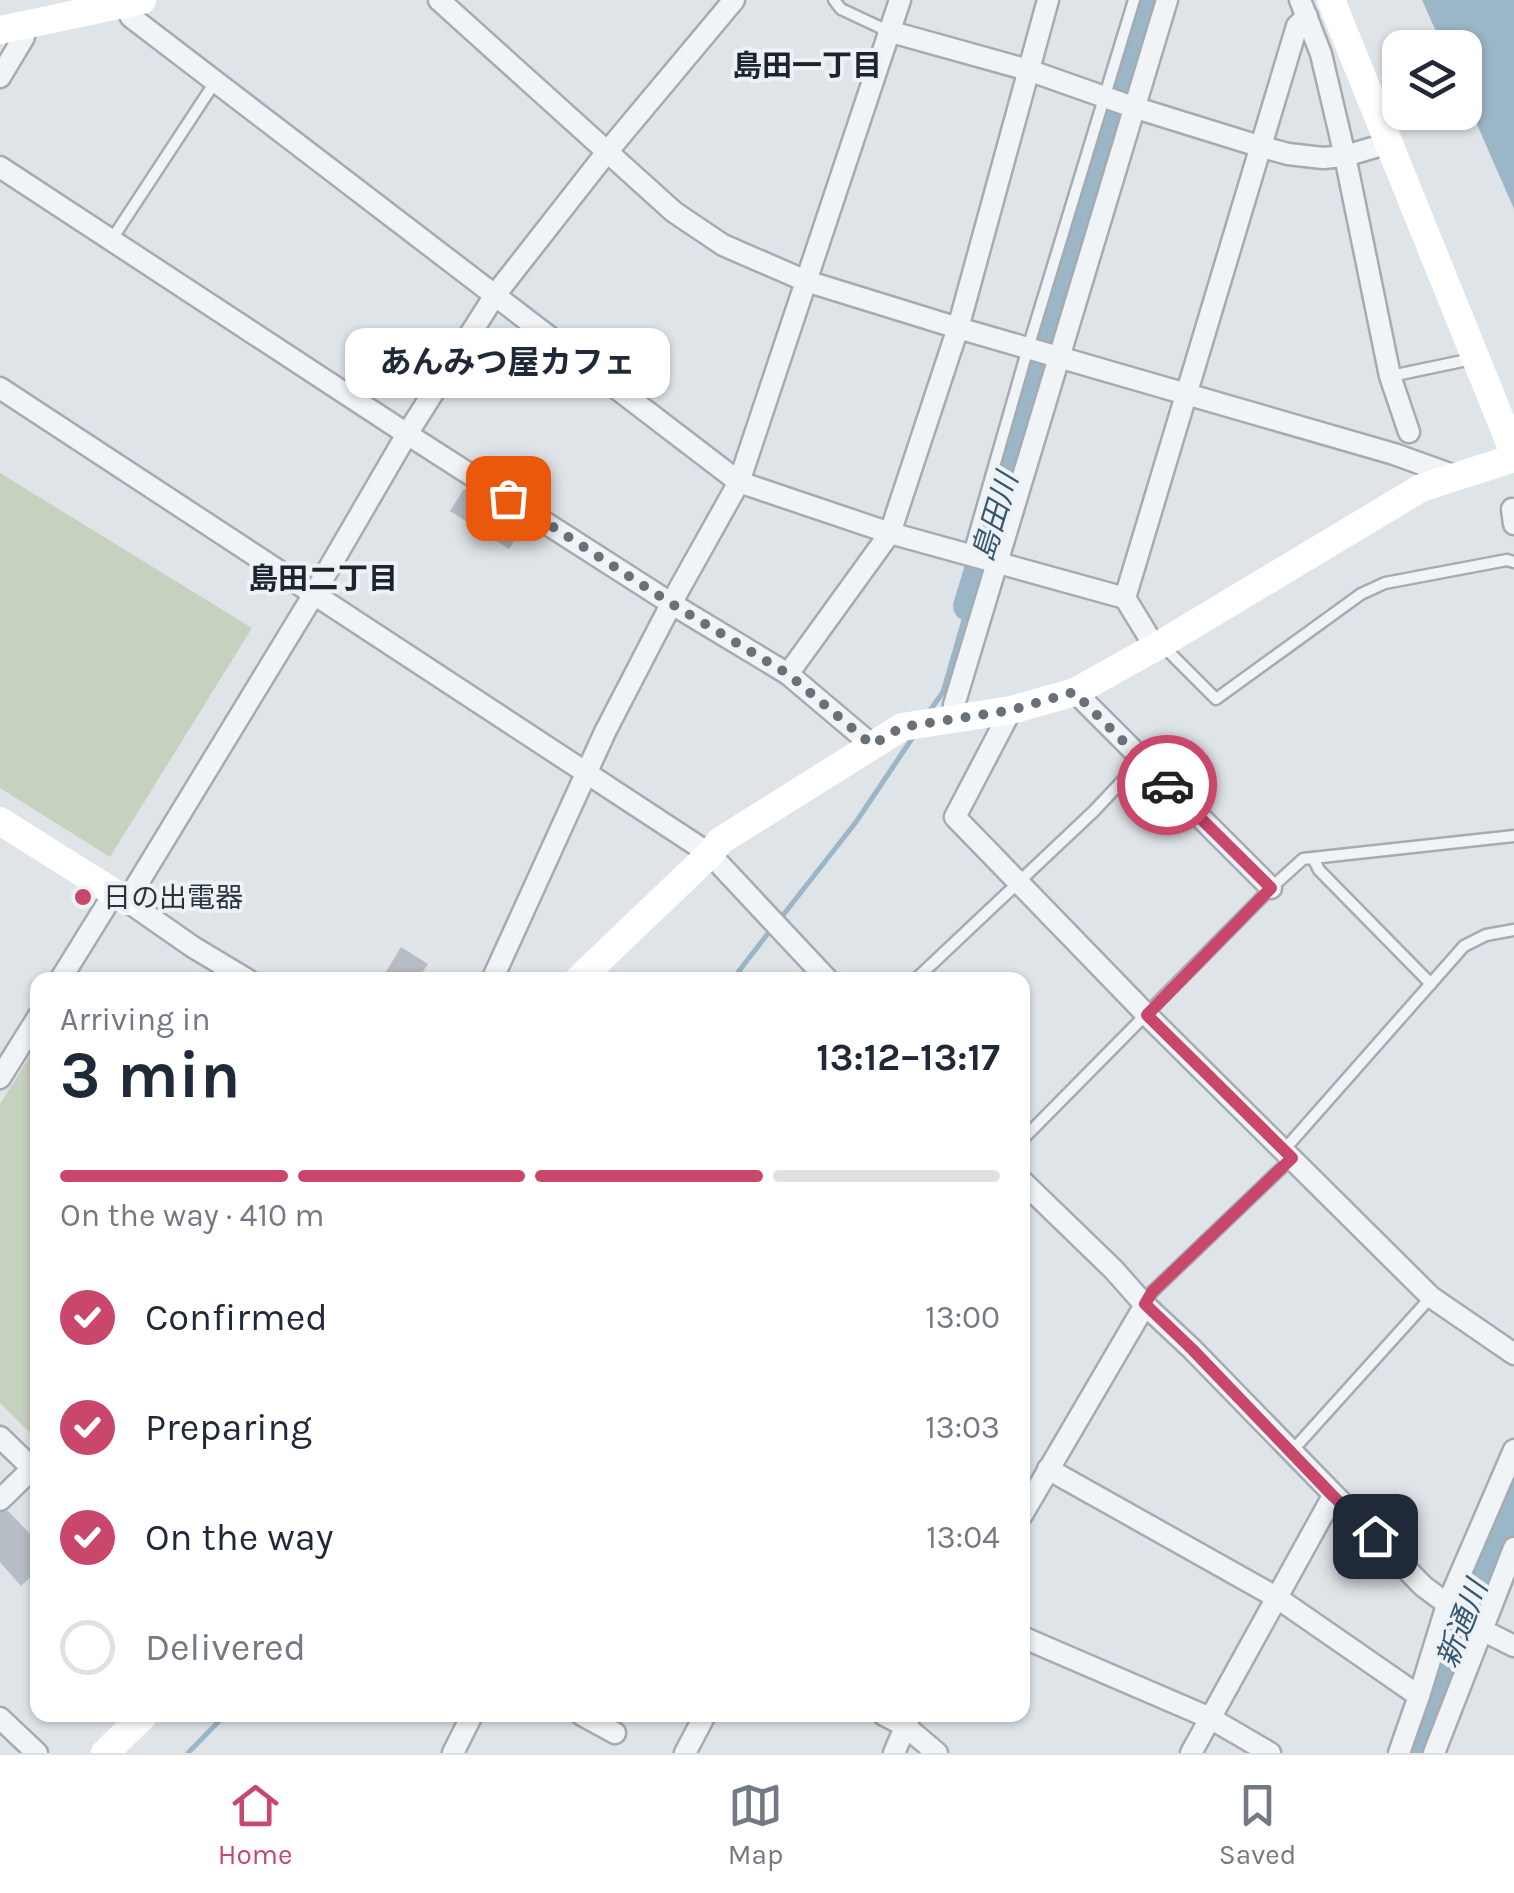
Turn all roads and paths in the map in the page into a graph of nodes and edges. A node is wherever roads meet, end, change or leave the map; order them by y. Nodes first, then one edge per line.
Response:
1 (439, 0) edge
2 (734, 0) edge
3 (834, 0) edge
4 (900, 0) edge
5 (1048, 0) edge
6 (1134, 0) edge
7 (1167, 0) edge
8 (1331, 0) edge
9 (133, 2) edge
10 (91, 5) edge
11 (1304, 8) edge
12 (13, 27) edge
13 (888, 30) junction
14 (1028, 70) junction
15 (0, 77) edge
16 (216, 81) junction
17 (1105, 97) junction
18 (1133, 107) junction
19 (1389, 143) junction
20 (1262, 148) junction
21 (607, 152) junction
22 (1345, 156) junction
23 (0, 167) edge
24 (111, 240) junction
25 (806, 281) junction
26 (496, 295) junction
27 (958, 328) junction
28 (1044, 353) junction
29 (1476, 358) junction
30 (1390, 376) junction
31 (0, 388) edge
32 (1186, 394) junction
33 (1409, 432) dead end
34 (407, 434) junction
35 (1514, 456) edge
36 (1458, 476) junction
37 (739, 482) junction
38 (890, 533) junction
39 (969, 554) junction
40 (996, 561) junction
41 (1514, 562) edge
42 (314, 594) junction
43 (1125, 598) junction
44 (672, 604) junction
45 (1158, 646) junction
46 (788, 674) junction
47 (1074, 692) junction
48 (1012, 710) junction
49 (958, 718) junction
50 (872, 745) junction
51 (1142, 760) junction
52 (586, 773) junction
53 (0, 821) edge
54 (1514, 836) edge
55 (710, 854) junction
56 (1313, 858) junction
57 (1018, 884) junction
58 (1271, 888) junction
59 (121, 897) junction
60 (1514, 930) edge
61 (66, 972) edge
62 (235, 972) edge
63 (496, 972) edge
64 (586, 972) edge
65 (821, 972) edge
66 (924, 972) edge
67 (1431, 984) junction
68 (1147, 1015) junction
69 (30, 1030) edge
70 (0, 1078) edge
71 (1030, 1132) edge
72 (1288, 1154) junction
73 (1030, 1188) edge
74 (1431, 1297) junction
75 (1145, 1304) junction
76 (1514, 1354) edge
77 (0, 1437) edge
78 (1292, 1450) junction
79 (1514, 1450) edge
80 (30, 1462) edge
81 (1048, 1469) junction
82 (30, 1471) edge
83 (1333, 1496) junction
84 (0, 1500) edge
85 (1030, 1501) edge
86 (1514, 1548) edge
87 (1276, 1597) junction
88 (1447, 1606) junction
89 (1482, 1630) junction
90 (1030, 1640) edge
91 (1514, 1646) edge
92 (1419, 1696) junction
93 (0, 1718) edge
94 (1210, 1718) junction
95 (137, 1722) edge
96 (468, 1722) edge
97 (594, 1722) edge
98 (701, 1722) edge
99 (908, 1722) edge
100 (909, 1722) edge
101 (615, 1734) dead end
102 (37, 1753) edge
103 (105, 1753) edge
104 (453, 1753) edge
105 (685, 1753) edge
106 (894, 1753) edge
107 (937, 1753) edge
108 (1192, 1753) edge
109 (1270, 1753) edge
110 (1398, 1753) edge
111 (1434, 1753) edge

1 - 21 street
2 - 21 street
3 - 13 lane
4 - 13 street
5 - 14 street
6 - 17 lane
7 - 18 street
8 - 19 street
9 - 10 street
9 - 16 street
10 - 12 street
11 - 20 street
11 - 22 street
12 - 15 street
13 - 14 street
13 - 25 street
14 - 17 street
14 - 27 street
16 - 24 lane
16 - 26 street
17 - 18 street
17 - 28 lane
18 - 20 street
18 - 28 street
19 - 22 street
19 - 29 street
20 - 22 street
20 - 32 street
21 - 25 street
21 - 26 street
22 - 30 street
23 - 24 street
24 - 34 street
25 - 27 street
25 - 37 street
26 - 34 street
26 - 37 street
27 - 28 street
27 - 38 street
28 - 32 street
28 - 39 lane
28 - 40 street
29 - 30 lane
29 - 35 street
30 - 33 street
31 - 42 street
32 - 36 street
32 - 43 street
34 - 42 street
34 - 44 street
35 - 36 street
36 - 45 street
37 - 38 street
37 - 44 street
38 - 39 street
38 - 46 street
39 - 40 street
40 - 43 street
40 - 49 street
41 - 45 lane
42 - 52 street
42 - 59 street
43 - 45 street
44 - 46 street
44 - 52 street
45 - 47 street
46 - 50 street
47 - 48 street
47 - 51 street
48 - 49 street
48 - 57 street
49 - 50 street
50 - 55 street
51 - 57 lane
51 - 58 street
52 - 55 street
52 - 63 street
53 - 59 street
54 - 56 lane
55 - 64 street
55 - 65 street
56 - 58 lane
56 - 67 lane
57 - 66 lane
57 - 68 street
58 - 68 lane
59 - 61 street
59 - 62 street
60 - 67 lane
67 - 72 lane
68 - 71 lane
68 - 72 street
69 - 70 street
72 - 74 street
72 - 75 lane
73 - 75 street
74 - 76 street
74 - 78 lane
75 - 78 street
75 - 81 street
77 - 80 street
78 - 83 street
79 - 88 street
81 - 85 street
81 - 87 street
82 - 84 street
83 - 87 street
83 - 88 street
86 - 89 street
87 - 92 street
87 - 94 street
88 - 89 street
88 - 92 street
89 - 91 street
89 - 111 street
90 - 94 street
92 - 110 street
93 - 102 street
94 - 108 street
94 - 109 street
95 - 103 street
96 - 104 street
97 - 101 street
98 - 105 street
99 - 106 street
100 - 107 street

